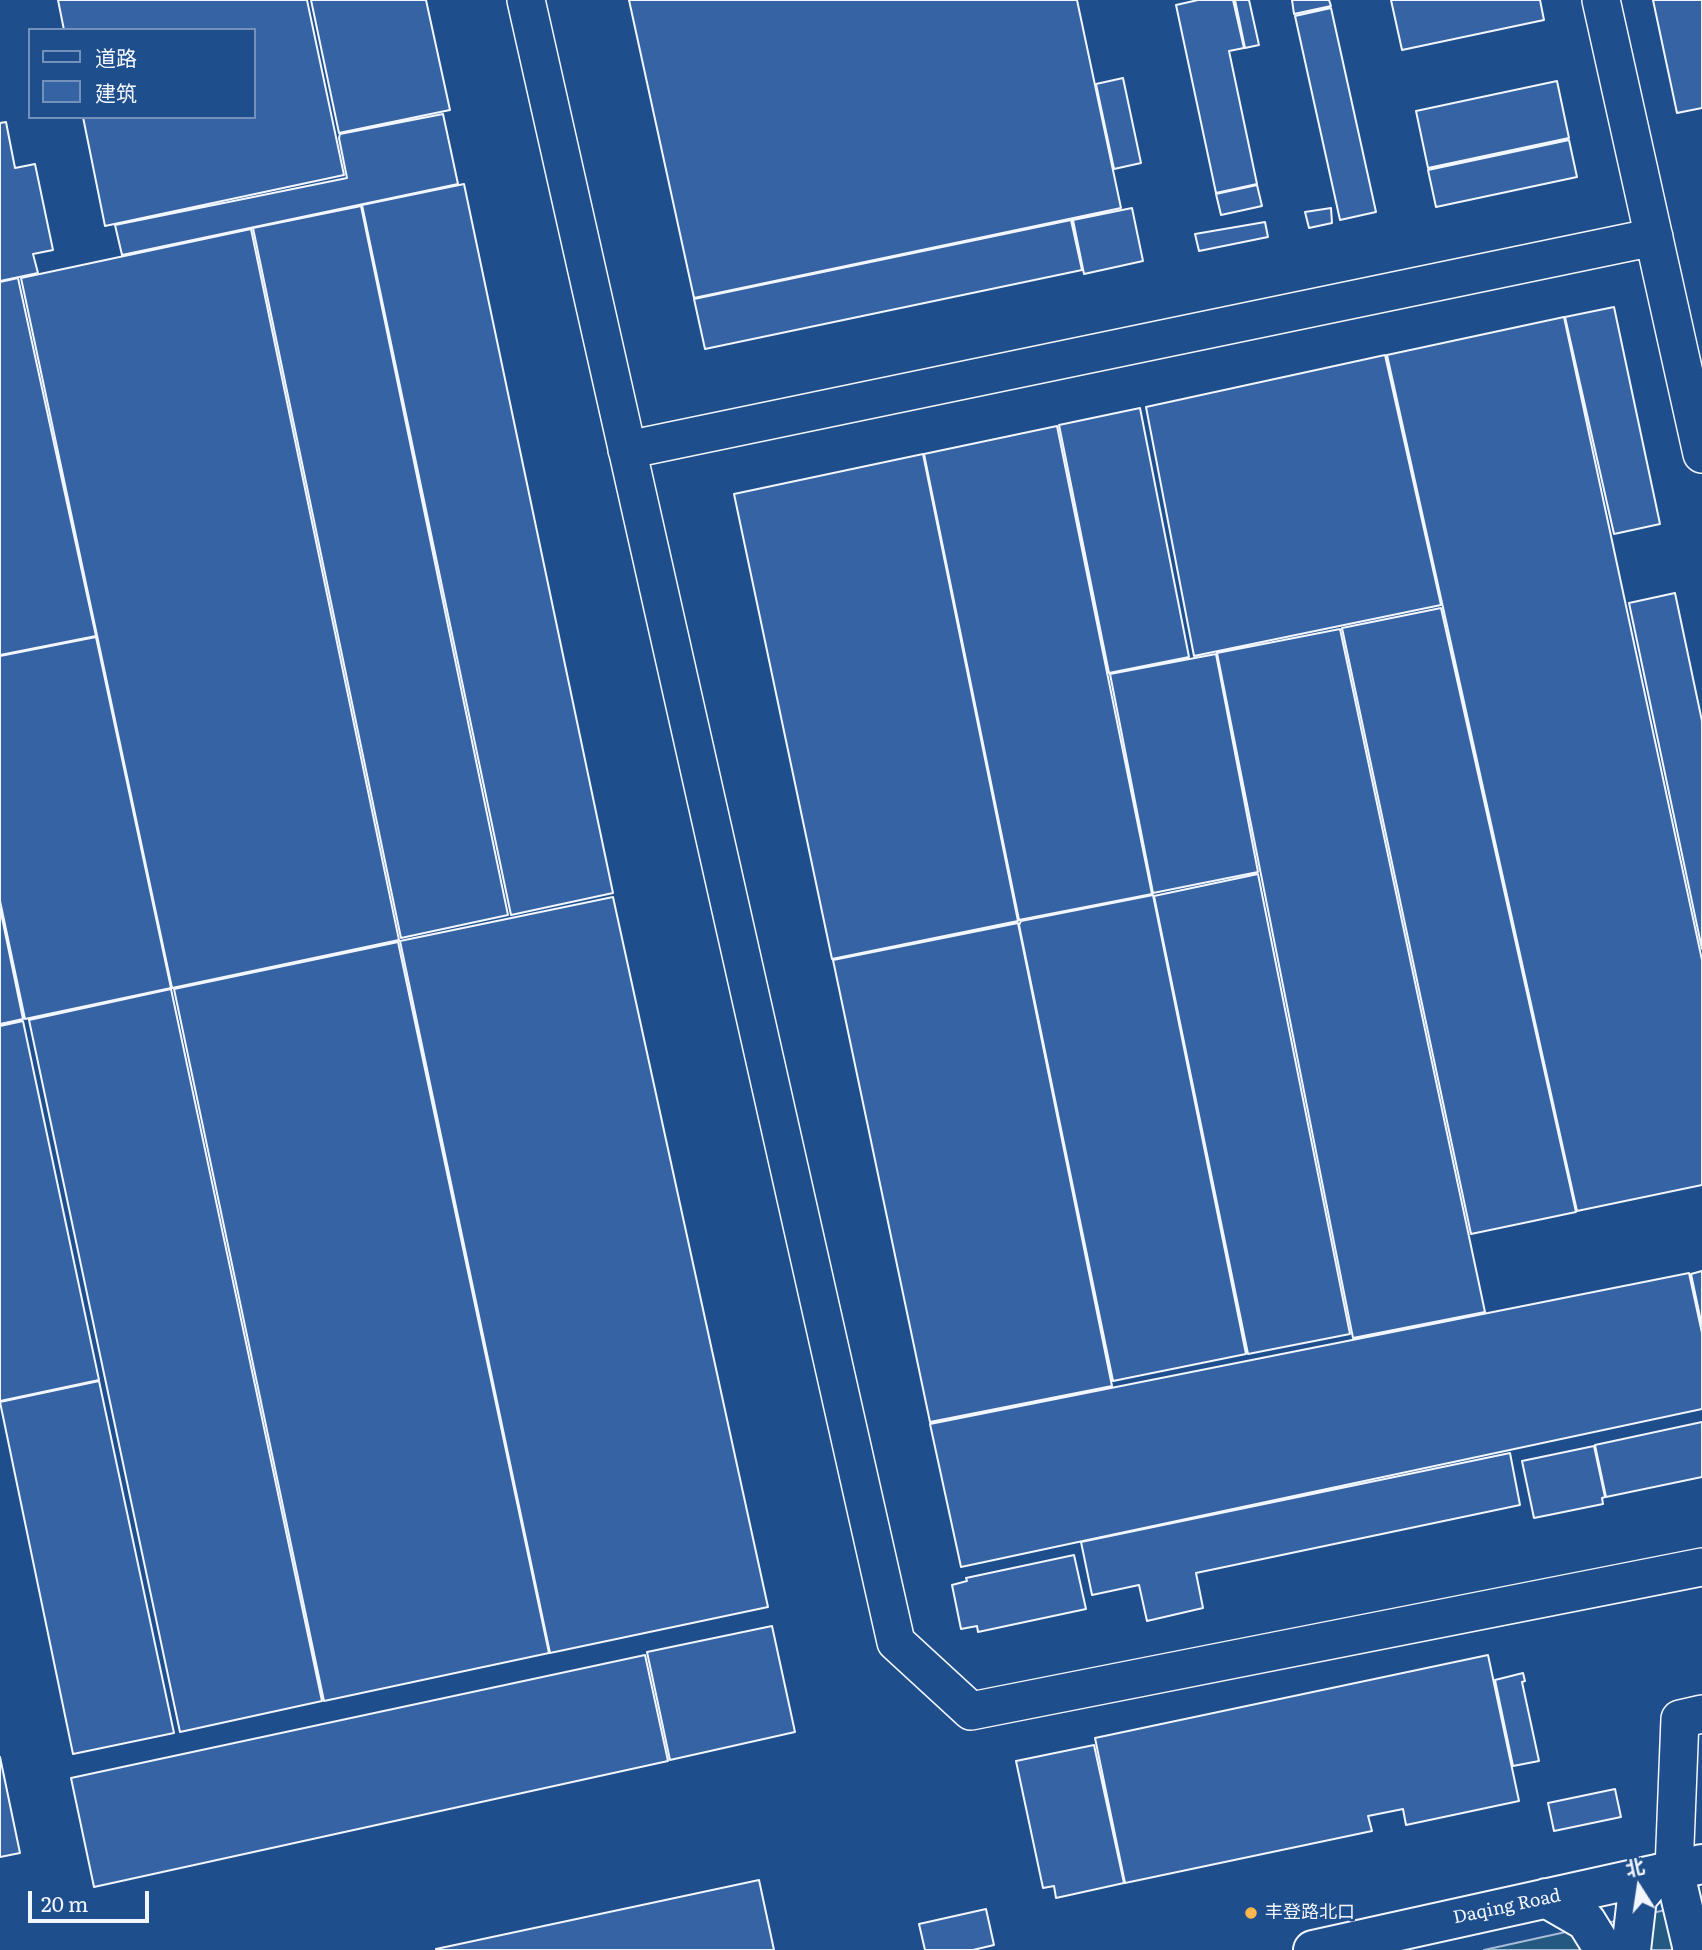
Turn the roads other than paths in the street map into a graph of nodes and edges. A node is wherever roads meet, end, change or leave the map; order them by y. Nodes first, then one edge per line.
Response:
1 (526, 0) edge
2 (1601, 0) edge
3 (1654, 237) junction
4 (628, 450) junction
5 (1702, 454) edge
6 (1702, 1567) edge
7 (1702, 1714) edge
8 (1678, 1869) edge
9 (1546, 1898) junction
10 (1313, 1950) edge
11 (1604, 1950) edge
12 (1631, 1950) edge
13 (1693, 1950) edge

1 - 4 street
2 - 3 street
3 - 4 street
3 - 5 street
4 - 6 street
7 - 8 street
8 - 9 main road, Daqing Road
8 - 12 main road
8 - 13 main road
9 - 10 main road, Daqing Road
9 - 11 main road

